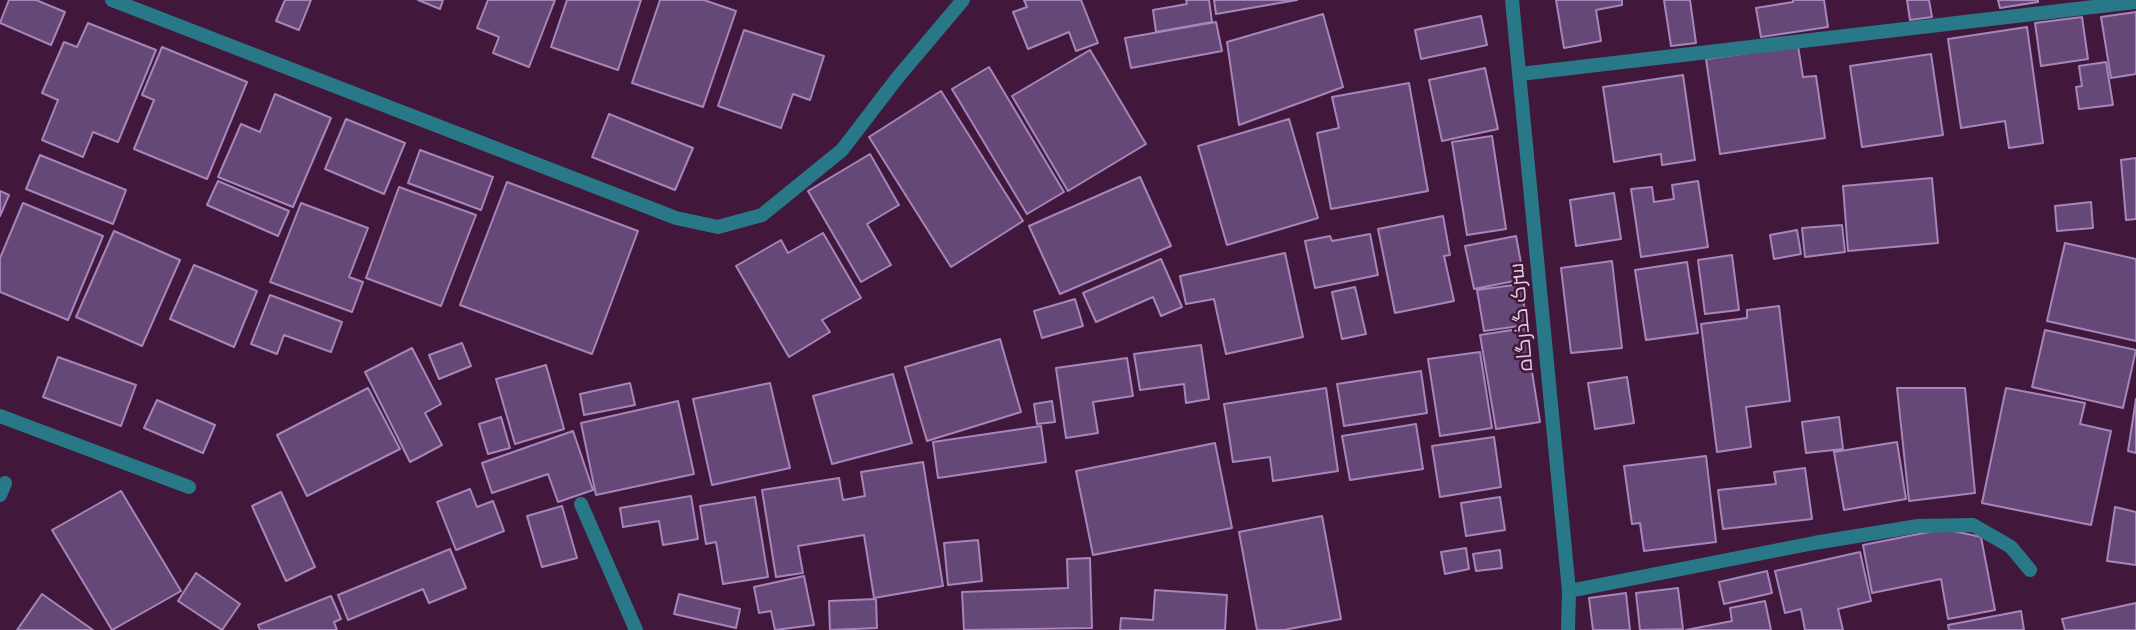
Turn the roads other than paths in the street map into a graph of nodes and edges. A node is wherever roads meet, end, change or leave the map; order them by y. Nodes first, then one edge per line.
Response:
1 (112, 0) edge
2 (963, 0) edge
3 (1512, 0) edge
4 (2136, 2) edge
5 (1520, 75) junction
6 (0, 416) edge
7 (189, 487) dead end
8 (581, 504) dead end
9 (2030, 570) dead end
10 (1569, 591) junction
11 (636, 630) edge
12 (1568, 630) edge

1 - 2 street
3 - 5 street, سرک گذرگاه
4 - 5 street
5 - 10 street, سرک گذرگاه
6 - 7 street
8 - 11 street
9 - 10 street
10 - 12 street, سرک گذرگاه

